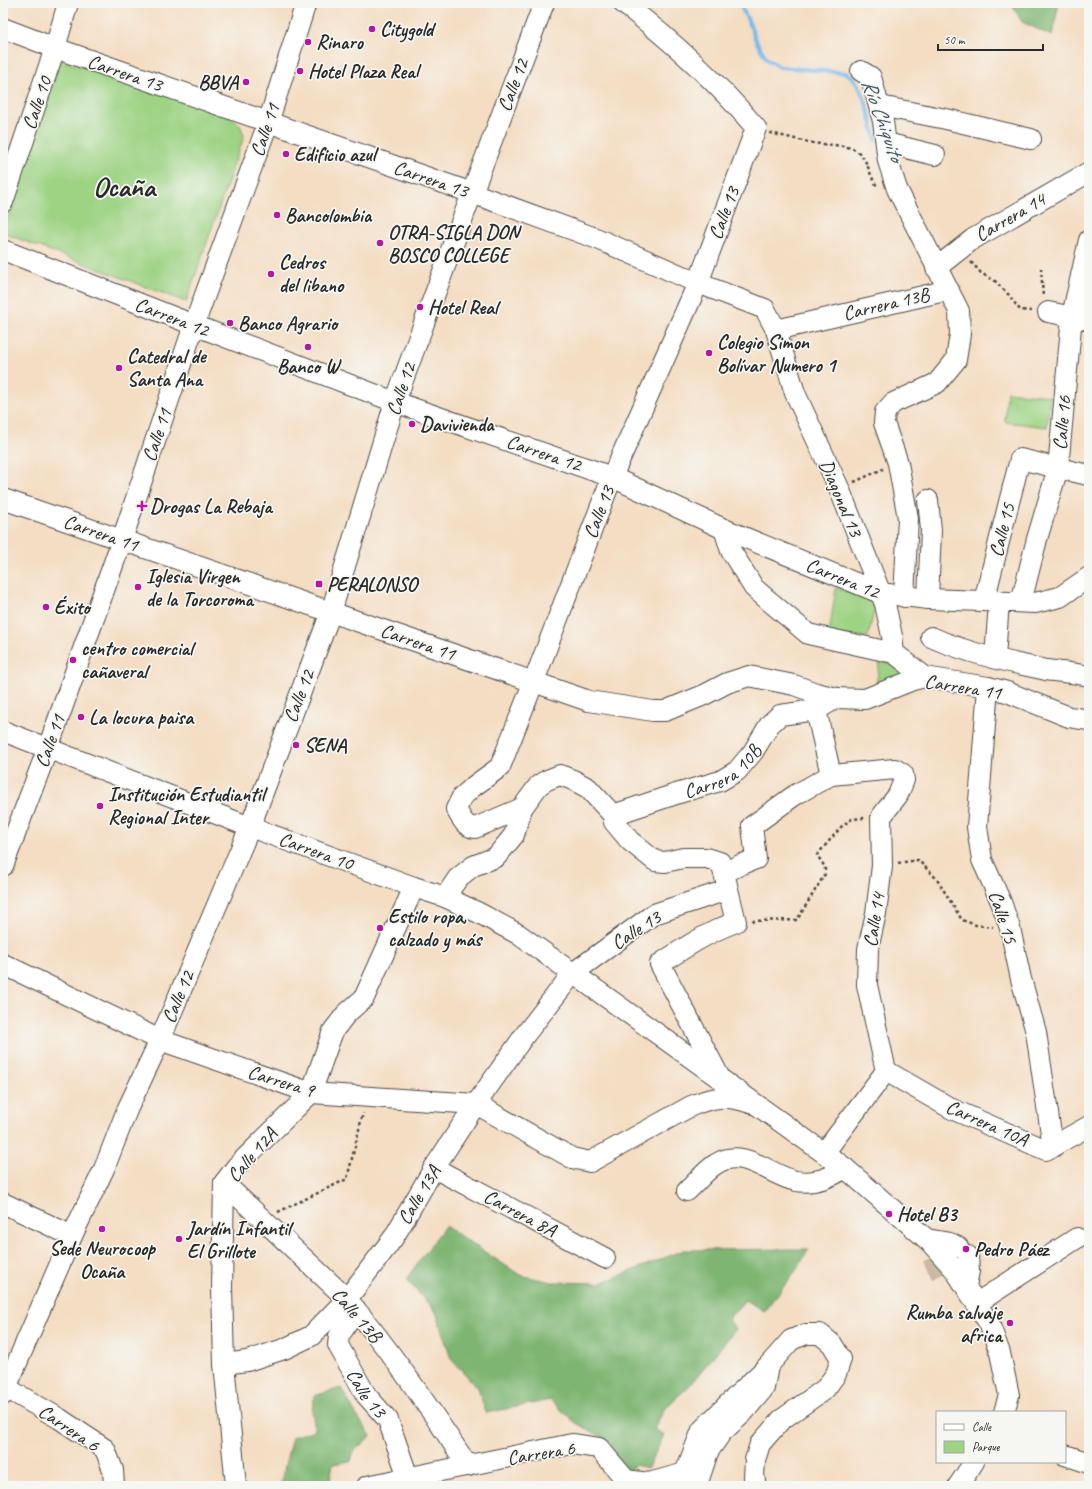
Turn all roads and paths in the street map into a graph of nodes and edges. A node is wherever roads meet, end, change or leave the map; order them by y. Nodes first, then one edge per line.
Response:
1 (68, 3) edge
2 (306, 3) edge
3 (544, 3) edge
4 (623, 3) edge
5 (3, 28) edge
6 (55, 48) junction
7 (860, 71) dead end
8 (880, 106) junction
9 (268, 123) junction
10 (756, 128) junction
11 (1031, 139) dead end
12 (886, 143) junction
13 (935, 155) dead end
14 (1089, 172) edge
15 (897, 189) junction
16 (472, 193) junction
17 (3, 202) edge
18 (1089, 240) edge
19 (3, 250) edge
20 (943, 262) junction
21 (1041, 268) dead end
22 (698, 283) junction
23 (949, 290) junction
24 (765, 309) joint
25 (1048, 312) junction
26 (1080, 318) edge
27 (194, 325) junction
28 (776, 330) junction
29 (396, 402) junction
30 (898, 463) junction
31 (1058, 468) junction
32 (1089, 473) edge
33 (612, 477) junction
34 (839, 488) junction
35 (3, 499) edge
36 (928, 500) dead end
37 (724, 529) junction
38 (122, 540) junction
39 (1089, 577) edge
40 (880, 593) junction
41 (904, 597) junction
42 (928, 599) junction
43 (991, 601) junction
44 (1021, 602) junction
45 (331, 612) junction
46 (930, 637) dead end
47 (894, 653) junction
48 (995, 658) junction
49 (1089, 676) edge
50 (925, 677) junction
51 (534, 682) junction
52 (988, 687) junction
53 (837, 698) junction
54 (816, 710) junction
55 (1089, 720) edge
56 (3, 731) edge
57 (48, 748) junction
58 (831, 775) junction
59 (522, 808) junction
60 (613, 816) junction
61 (881, 817) junction
62 (250, 827) junction
63 (3, 866) edge
64 (882, 866) junction
65 (726, 881) junction
66 (414, 887) junction
67 (445, 897) junction
68 (736, 922) junction
69 (1010, 928) junction
70 (3, 964) edge
71 (573, 973) junction
72 (160, 1040) junction
73 (886, 1071) junction
74 (721, 1080) junction
75 (311, 1093) junction
76 (366, 1097) junction
77 (476, 1104) junction
78 (758, 1106) junction
79 (1089, 1126) edge
80 (1053, 1147) junction
81 (824, 1153) junction
82 (434, 1168) junction
83 (845, 1168) junction
84 (224, 1183) junction
85 (687, 1191) dead end
86 (3, 1203) edge
87 (263, 1219) junction
88 (72, 1236) junction
89 (1076, 1238) dead end
90 (930, 1246) junction
91 (605, 1258) dead end
92 (944, 1280) tunnel mouth
93 (971, 1294) junction
94 (352, 1305) junction
95 (224, 1364) junction
96 (4, 1389) edge
97 (1004, 1411) edge
98 (1066, 1455) edge
99 (973, 1463) edge
100 (1089, 1463) edge
101 (468, 1466) junction
102 (408, 1477) junction
103 (694, 1480) edge
104 (626, 1483) edge
105 (114, 1486) edge
106 (236, 1486) edge
107 (367, 1486) edge
108 (756, 1486) edge
109 (958, 1486) edge

1 - 6 street, Calle 10
2 - 9 street, Calle 11
3 - 16 street, Calle 12
4 - 10 street
5 - 6 street, Carrera 13
6 - 9 street, Carrera 13
6 - 17 street, Calle 10
7 - 8 street
8 - 11 street
8 - 12 street
9 - 16 street, Carrera 13
9 - 27 street, Calle 11
10 - 15 path
10 - 22 street, Calle 13
12 - 13 street
12 - 15 street
14 - 20 street, Carrera 14
15 - 20 street
16 - 22 street, Carrera 13
16 - 29 street, Calle 12
18 - 26 street, Calle 16
19 - 27 street, Carrera 12
20 - 23 street
20 - 25 path
21 - 25 path
22 - 24 street, Carrera 13
22 - 33 street, Calle 13
23 - 28 street, Carrera 13B
23 - 30 street
24 - 28 street, Diagonal 13
25 - 26 street
26 - 31 street, Calle 16
27 - 29 street, Carrera 12
27 - 38 street, Calle 11
28 - 34 street, Diagonal 13
29 - 33 street, Carrera 12
29 - 45 street, Calle 12
30 - 34 path
30 - 41 street
31 - 32 street
31 - 43 street, Calle 15
31 - 44 street, Calle 16
33 - 37 street, Carrera 12
33 - 51 street, Calle 13
34 - 40 street, Diagonal 13
35 - 38 street, Carrera 11
36 - 42 street
37 - 40 street, Carrera 12
37 - 47 street
38 - 45 street, Carrera 11
38 - 57 street, Calle 11
39 - 44 street, Carrera 12
40 - 41 street, Carrera 12
40 - 47 street, Diagonal 13
41 - 42 street, Carrera 12
42 - 43 street, Carrera 12
43 - 44 street, Carrera 12
43 - 48 street, Calle 15
45 - 51 street, Carrera 11
45 - 62 street, Calle 12
46 - 48 street
47 - 50 street
48 - 49 street
50 - 52 street, Carrera 11
50 - 53 street, Carrera 11
51 - 53 street, Carrera 11
51 - 59 street, Calle 13
52 - 55 street, Carrera 11
52 - 69 street, Calle 15
53 - 54 street
54 - 58 street
54 - 60 street, Carrera 10B
56 - 57 street, Carrera 10
57 - 62 street, Carrera 10
57 - 63 street, Calle 11
58 - 61 street
58 - 65 street, Calle 13
59 - 60 street
59 - 67 street
60 - 65 street
61 - 64 street, Calle 14
61 - 68 path
62 - 66 street, Carrera 10
62 - 72 street, Calle 12
64 - 69 path
64 - 73 street, Calle 14
65 - 68 street
65 - 71 street, Calle 13
66 - 67 street, Carrera 10
66 - 75 street, Calle 12A
67 - 71 street, Carrera 10
68 - 74 street
69 - 80 street, Calle 15
70 - 72 street, Carrera 9
71 - 74 street, Carrera 10
71 - 77 street, Calle 13A
72 - 75 street, Carrera 9
72 - 88 street, Calle 12
73 - 80 street, Carrera 10A
73 - 81 street
74 - 78 street, Carrera 10
75 - 76 street, Carrera 9
75 - 84 street, Calle 12A
76 - 77 street, Carrera 9
76 - 87 path
77 - 78 street, Carrera 9
77 - 82 street, Calle 13A
78 - 81 street, Carrera 10
79 - 80 street, Carrera 10A
81 - 83 street, Carrera 10
82 - 91 street, Carrera 8A
82 - 94 street, Calle 13A
83 - 85 street
83 - 90 street, Carrera 10
84 - 87 street, Calle 13B
84 - 95 street, Calle 12A
86 - 88 street
87 - 94 street, Calle 13B
88 - 96 street, Calle 12
89 - 93 street
90 - 93 street, Carrera 10
90 - 93 street
92 - 93 street
93 - 97 street, Carrera 10
94 - 95 street, Calle 13A
94 - 101 street, Calle 13B
94 - 102 street, Calle 13
95 - 106 street, Calle 12A
96 - 105 street, Carrera 6
98 - 100 street
99 - 109 street
101 - 102 street, Carrera 6
101 - 104 street, Carrera 6
102 - 107 street, Carrera 6
103 - 104 street, Carrera 6
103 - 108 street

